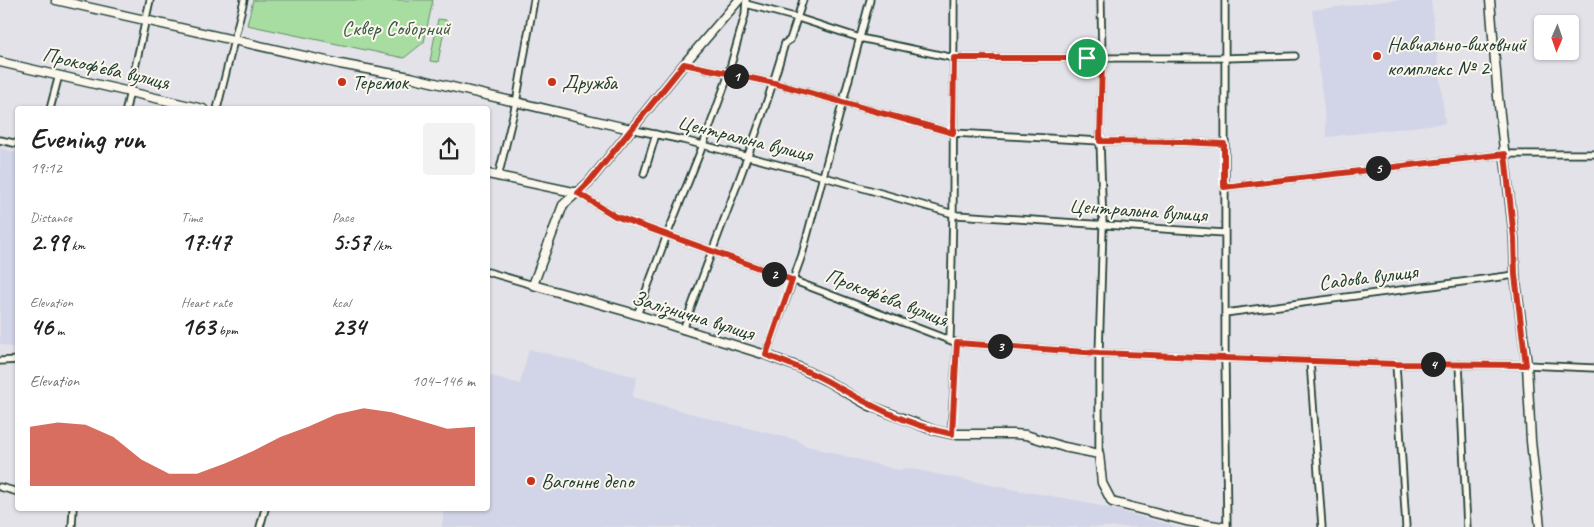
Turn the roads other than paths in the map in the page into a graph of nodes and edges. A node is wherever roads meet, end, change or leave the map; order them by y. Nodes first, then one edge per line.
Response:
1 (56, 0) edge
2 (150, 0) edge
3 (244, 0) edge
4 (534, 0) edge
5 (803, 0) edge
6 (870, 0) edge
7 (954, 0) edge
8 (1101, 0) edge
9 (1225, 0) edge
10 (1490, 0) edge
11 (744, 1) edge
12 (76, 2) edge
13 (798, 18) junction
14 (146, 20) junction
15 (860, 38) junction
16 (233, 40) junction
17 (1295, 56) dead end
18 (954, 58) junction
19 (1102, 58) junction
20 (1225, 58) junction
21 (0, 62) edge
22 (684, 64) junction
23 (728, 74) junction
24 (59, 75) junction
25 (774, 83) junction
26 (130, 92) junction
27 (844, 102) junction
28 (516, 103) junction
29 (51, 106) edge
30 (127, 106) edge
31 (190, 106) edge
32 (218, 106) edge
33 (630, 129) junction
34 (953, 133) junction
35 (656, 134) junction
36 (0, 140) edge
37 (1100, 141) junction
38 (15, 143) edge
39 (1224, 144) junction
40 (703, 145) junction
41 (1505, 154) junction
42 (1594, 154) edge
43 (748, 157) junction
44 (644, 174) dead end
45 (490, 175) edge
46 (822, 176) junction
47 (498, 177) junction
48 (1224, 187) junction
49 (578, 193) junction
50 (953, 212) junction
51 (1103, 226) junction
52 (1224, 233) junction
53 (667, 235) junction
54 (711, 251) junction
55 (490, 273) edge
56 (1515, 275) junction
57 (792, 280) junction
58 (533, 285) junction
59 (1225, 313) junction
60 (637, 315) junction
61 (683, 330) junction
62 (950, 339) junction
63 (957, 343) junction
64 (1099, 353) junction
65 (766, 355) junction
66 (1225, 358) junction
67 (15, 360) edge
68 (0, 361) edge
69 (1310, 361) junction
70 (1396, 364) junction
71 (1459, 364) junction
72 (1526, 365) junction
73 (1594, 368) edge
74 (952, 434) junction
75 (1099, 454) junction
76 (0, 488) edge
77 (15, 491) edge
78 (73, 511) edge
79 (264, 511) edge
80 (72, 527) edge
81 (260, 527) edge
82 (1223, 527) edge
83 (1227, 527) edge
84 (1322, 527) edge
85 (1406, 527) edge
86 (1467, 527) edge
87 (1540, 527) edge

1 - 12 street, Центральна вулиця
2 - 14 street
3 - 16 street
4 - 28 street
5 - 13 street
6 - 15 street
7 - 18 street
8 - 19 street
9 - 20 street
10 - 41 street
11 - 13 street
11 - 22 street
11 - 23 street
12 - 14 street, Центральна вулиця
13 - 15 street
13 - 25 street
14 - 16 street, Центральна вулиця
14 - 26 street
15 - 18 street
15 - 27 street
16 - 28 street, Центральна вулиця
16 - 32 street
17 - 20 street
18 - 19 street
18 - 34 street
19 - 20 street
19 - 37 street
20 - 39 street
21 - 24 street, Прокоф'єва вулиця
22 - 23 street
22 - 33 street
23 - 25 street
23 - 40 street
24 - 26 street, Прокоф'єва вулиця
24 - 29 street
25 - 27 street
25 - 43 street
26 - 30 street
26 - 31 street, Прокоф'єва вулиця
27 - 34 street
27 - 46 street
28 - 33 street, Центральна вулиця
28 - 47 street
33 - 35 street, Центральна вулиця
33 - 49 street
34 - 37 street
34 - 50 street
35 - 40 street, Центральна вулиця
35 - 44 street
36 - 38 street
37 - 39 street
37 - 51 street
39 - 48 street
40 - 43 street, Центральна вулиця
40 - 53 street
41 - 42 street, Центральна вулиця
41 - 48 street, Центральна вулиця
41 - 56 street
43 - 46 street, Центральна вулиця
43 - 54 street
45 - 47 street, Прокоф'єва вулиця
46 - 50 street, Центральна вулиця
46 - 57 street
47 - 49 street, Прокоф'єва вулиця
48 - 52 street
49 - 53 street, Прокоф'єва вулиця
49 - 58 street
50 - 51 street, Центральна вулиця
50 - 62 street
51 - 52 street, Центральна вулиця
51 - 64 street
52 - 59 street
53 - 54 street, Прокоф'єва вулиця
53 - 60 street
54 - 57 street, Прокоф'єва вулиця
54 - 61 street
55 - 58 street, Залізнична вулиця
56 - 59 street, Садова вулиця
56 - 72 street
57 - 62 street, Прокоф'єва вулиця
57 - 65 street
58 - 60 street, Залізнична вулиця
59 - 66 street
60 - 61 street, Залізнична вулиця
61 - 65 street, Залізнична вулиця
62 - 63 street, Прокоф'єва вулиця
63 - 64 street, Прокоф'єва вулиця
63 - 74 street
64 - 66 street, Прокоф'єва вулиця
64 - 75 street
65 - 74 street, Залізнична вулиця
66 - 69 street, Прокоф'єва вулиця
66 - 83 street
67 - 68 street
69 - 70 street, Прокоф'єва вулиця
69 - 84 street
70 - 71 street, Прокоф'єва вулиця
70 - 85 street
71 - 72 street, Прокоф'єва вулиця
71 - 86 street
72 - 73 street, Прокоф'єва вулиця
72 - 87 street
74 - 75 street, Залізнична вулиця
75 - 82 street
76 - 77 street
78 - 80 street
79 - 81 street

